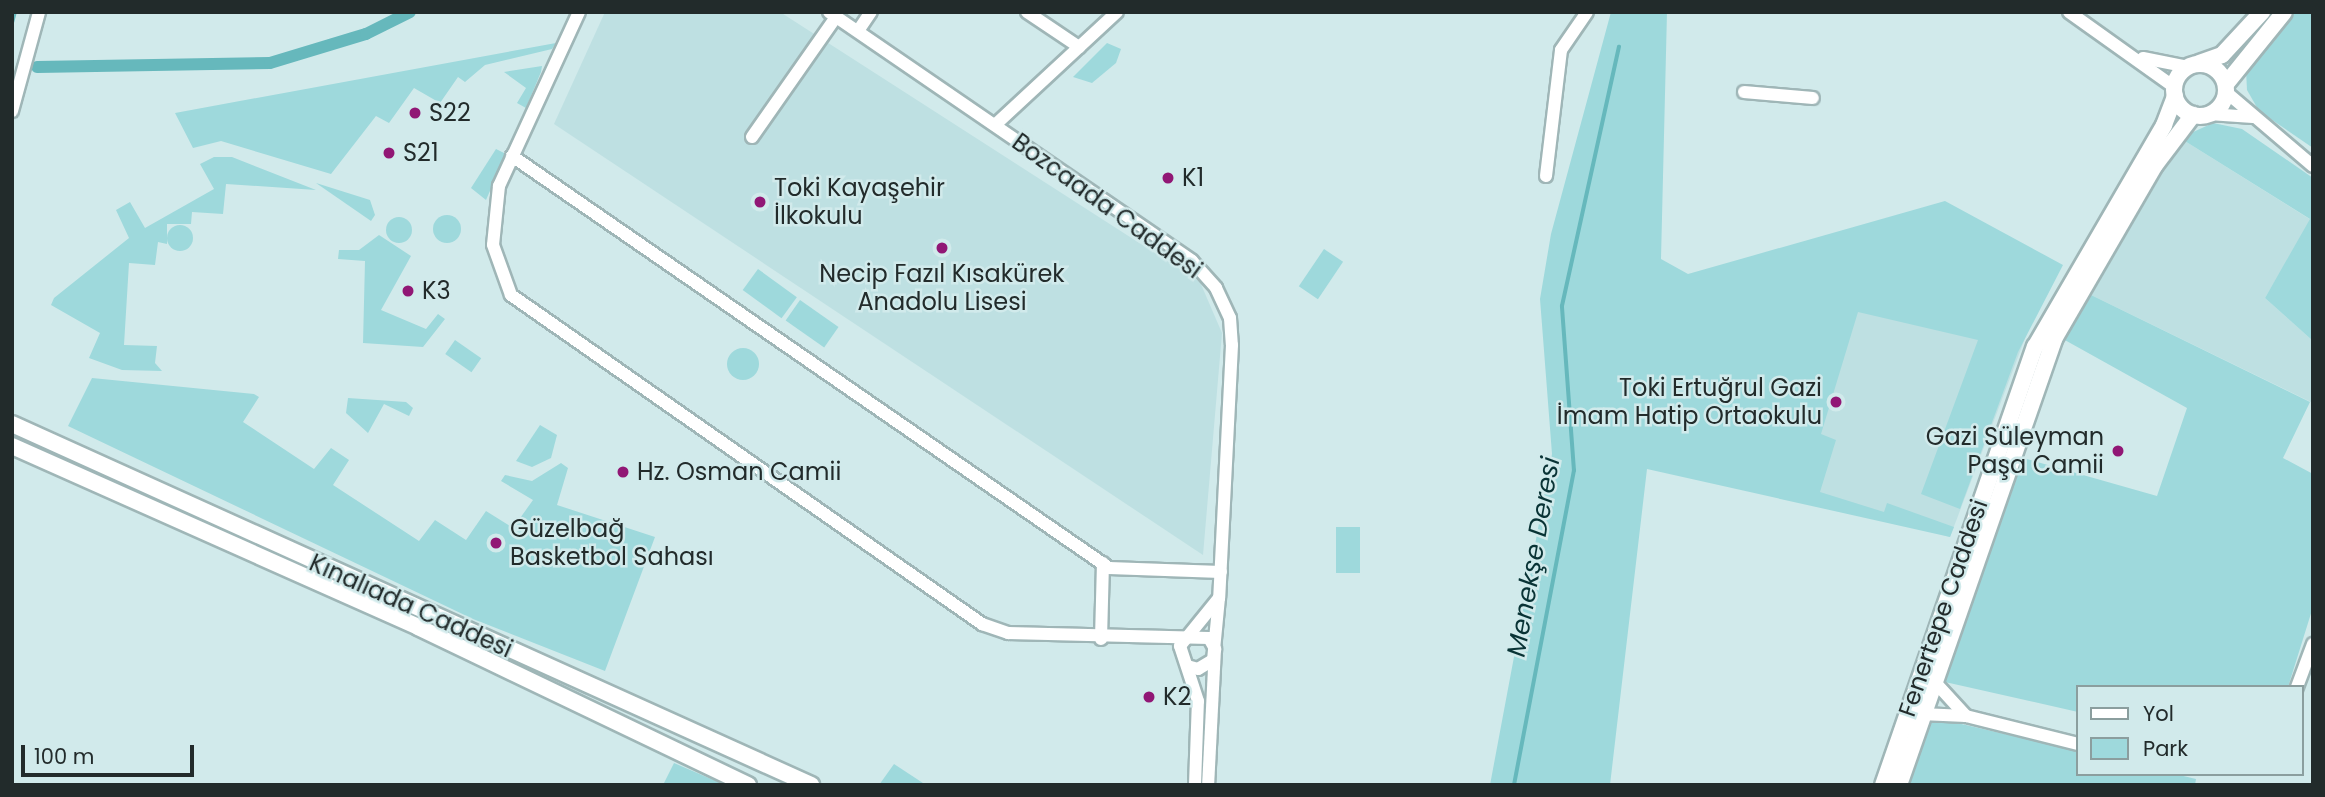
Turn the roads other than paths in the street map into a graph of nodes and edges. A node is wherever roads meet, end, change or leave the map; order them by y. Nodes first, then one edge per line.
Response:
1 (39, 12) edge
2 (579, 12) edge
3 (871, 12) edge
4 (1027, 12) edge
5 (1118, 12) edge
6 (1587, 12) edge
7 (2069, 12) edge
8 (2262, 12) edge
9 (2284, 12) edge
10 (832, 15) edge
11 (858, 32) junction
12 (1079, 47) junction
13 (2136, 55) junction
14 (2193, 65) junction
15 (2226, 88) junction
16 (1744, 92) dead end
17 (2175, 92) junction
18 (1813, 98) dead end
19 (12, 111) edge
20 (2201, 115) junction
21 (2254, 117) junction
22 (995, 125) junction
23 (752, 137) dead end
24 (512, 156) junction
25 (2313, 166) edge
26 (1546, 176) dead end
27 (12, 424) edge
28 (12, 446) edge
29 (1103, 564) junction
30 (1220, 572) junction
31 (1219, 598) junction
32 (1186, 636) junction
33 (1101, 639) junction
34 (2313, 644) edge
35 (1215, 655) junction
36 (1187, 666) junction
37 (2306, 666) junction
38 (1933, 680) junction
39 (2313, 680) edge
40 (2298, 685) edge
41 (1922, 714) junction
42 (1966, 716) junction
43 (2076, 744) edge
44 (748, 785) edge
45 (811, 785) edge
46 (1195, 785) edge
47 (1208, 785) edge
48 (1883, 785) edge
49 (1899, 785) edge

1 - 19 street
2 - 24 street
3 - 11 street
4 - 12 street
5 - 12 street
6 - 26 street
7 - 13 street
8 - 14 main road
9 - 15 main road
10 - 11 street, Bozcaada Caddesi
10 - 23 street
11 - 22 street, Bozcaada Caddesi
12 - 22 street
13 - 14 street
13 - 17 street
14 - 15 main road
14 - 17 main road, Fenertepe Caddesi
15 - 20 main road, Fenertepe Caddesi
15 - 21 street
16 - 18 street
17 - 20 main road
17 - 48 main road, Fenertepe Caddesi
20 - 21 street
20 - 38 main road, Fenertepe Caddesi
21 - 25 street
22 - 30 street, Bozcaada Caddesi
24 - 29 street
24 - 33 street
27 - 45 main road, Kınalıada Caddesi
28 - 44 main road, Kınalıada Caddesi
29 - 30 street
29 - 33 street
30 - 31 street, Bozcaada Caddesi
31 - 32 street
31 - 35 street, Bozcaada Caddesi
32 - 33 street
32 - 35 street
32 - 36 street
34 - 37 street
35 - 36 street
35 - 47 street, Bozcaada Caddesi
36 - 46 street
37 - 39 street
37 - 40 street
38 - 41 main road, Fenertepe Caddesi
38 - 42 street
41 - 42 street
41 - 49 main road, Fenertepe Caddesi
42 - 43 street

